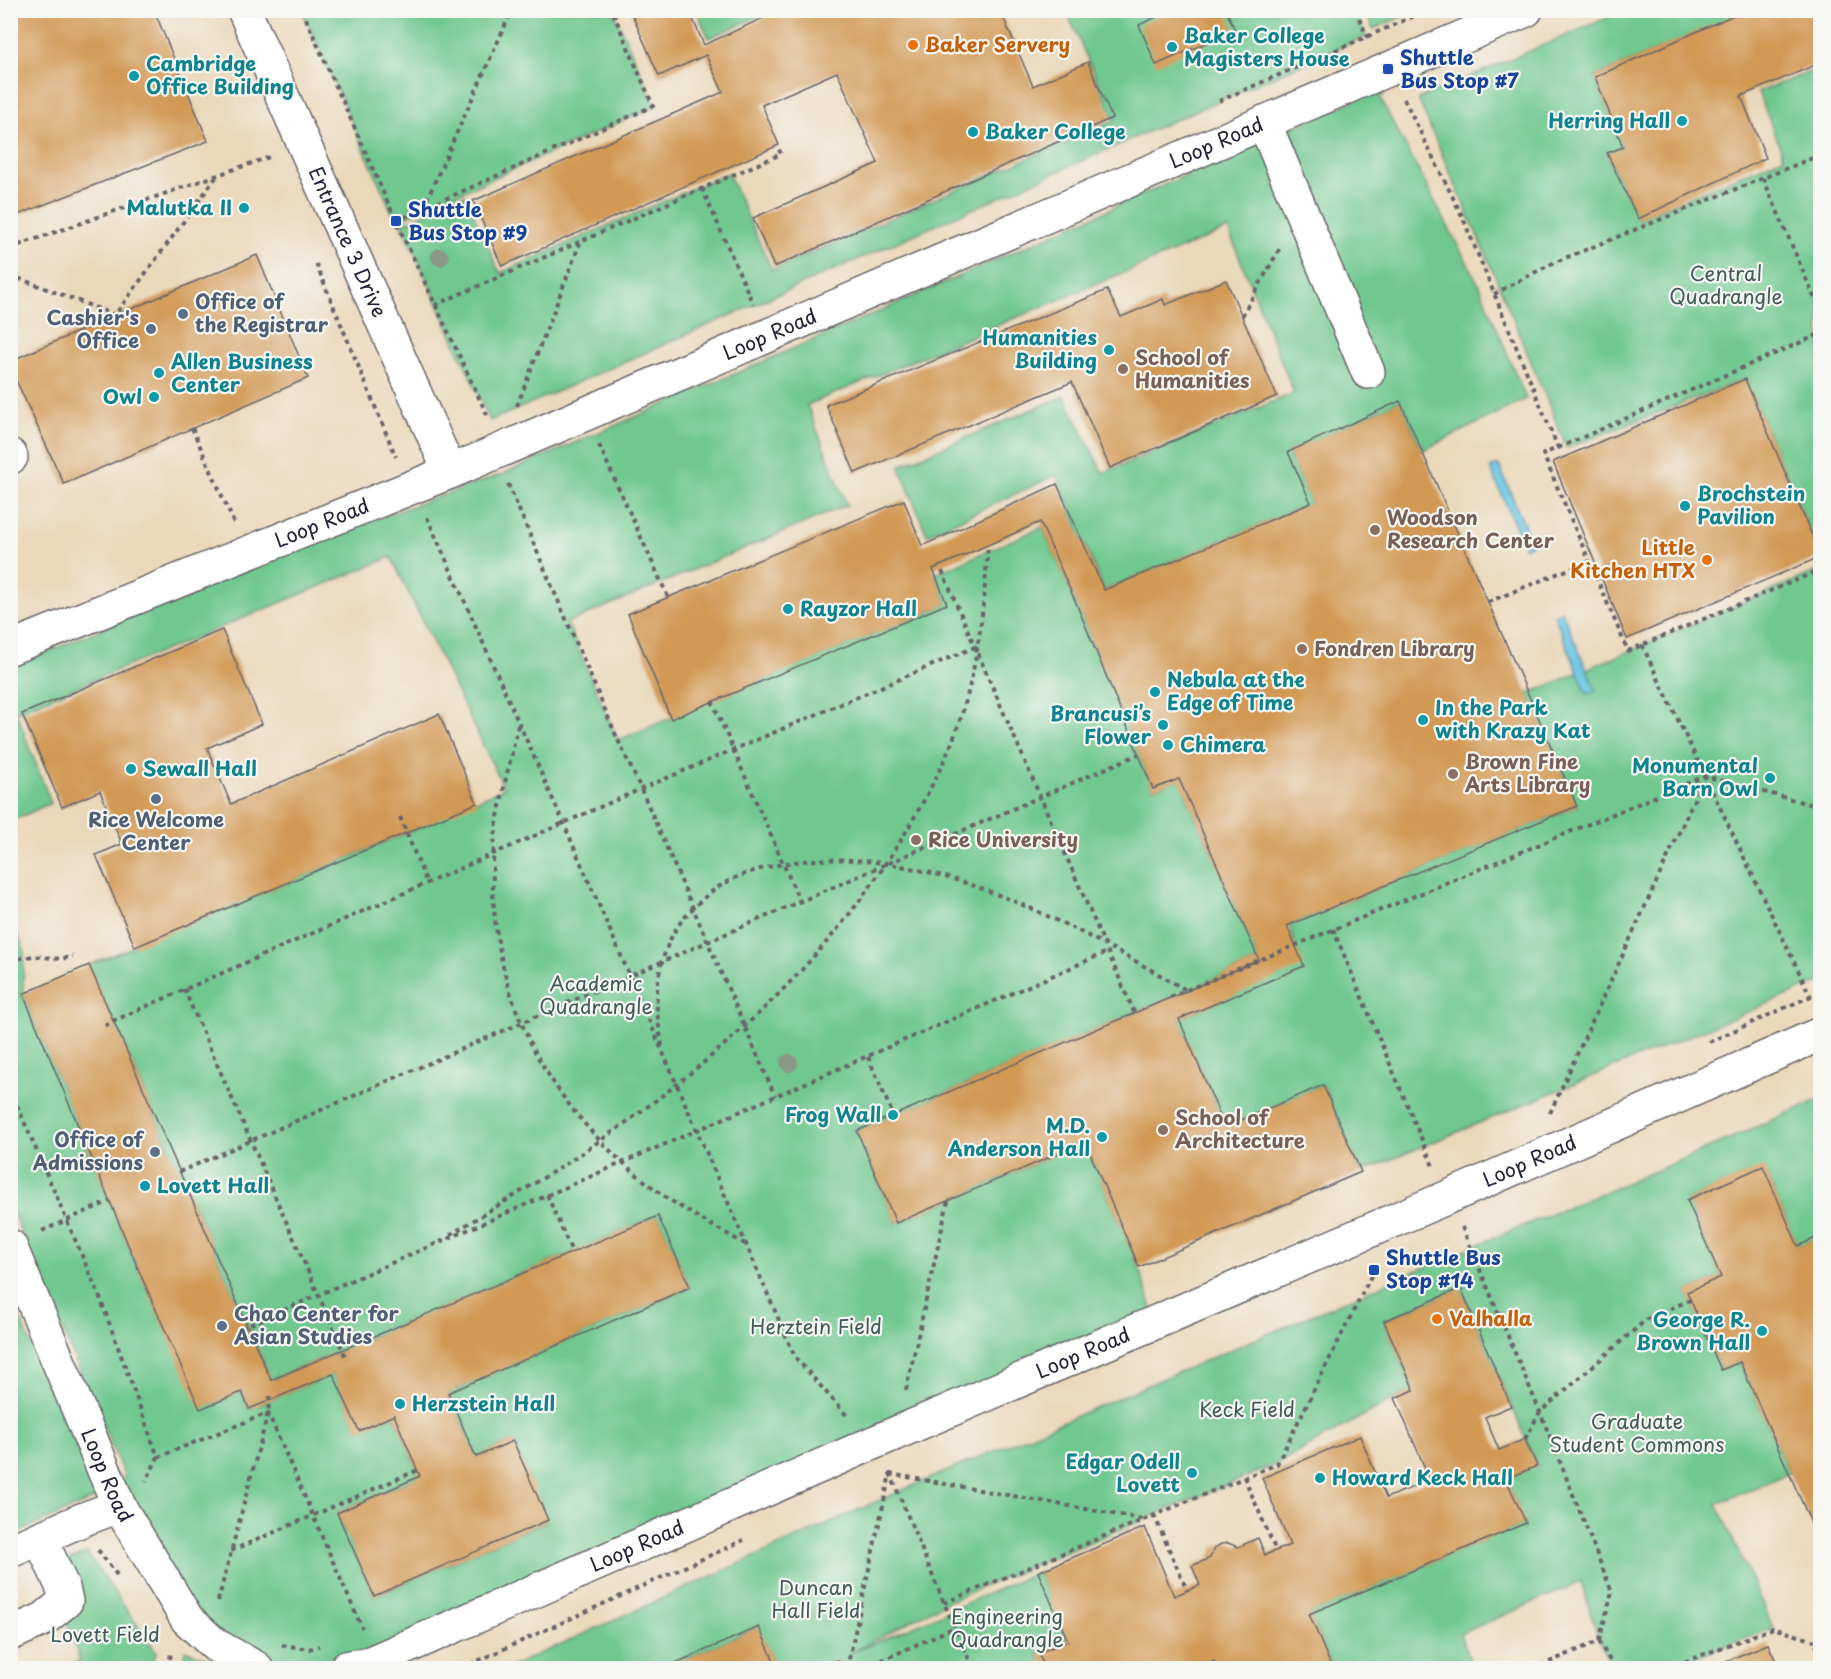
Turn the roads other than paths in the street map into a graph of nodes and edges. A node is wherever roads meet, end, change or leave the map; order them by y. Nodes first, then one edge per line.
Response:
1 (244, 10) edge
2 (1526, 10) edge
3 (1264, 122) junction
4 (1368, 372) dead end
5 (450, 472) junction
6 (10, 648) edge
7 (1818, 1020) edge
8 (25, 1239) edge
9 (118, 1506) junction
10 (40, 1538) junction
11 (10, 1551) edge
12 (10, 1634) edge
13 (266, 1656) edge
14 (338, 1656) edge
15 (214, 1657) edge

1 - 5 lane, Entrance 3 Drive
2 - 3 lane, Loop Road
3 - 4 lane
3 - 5 lane, Loop Road
5 - 6 lane, Loop Road
7 - 14 lane, Loop Road
8 - 9 lane, Loop Road
9 - 10 lane
9 - 15 lane, Loop Road
10 - 11 lane
10 - 12 lane
13 - 15 lane, Loop Road

